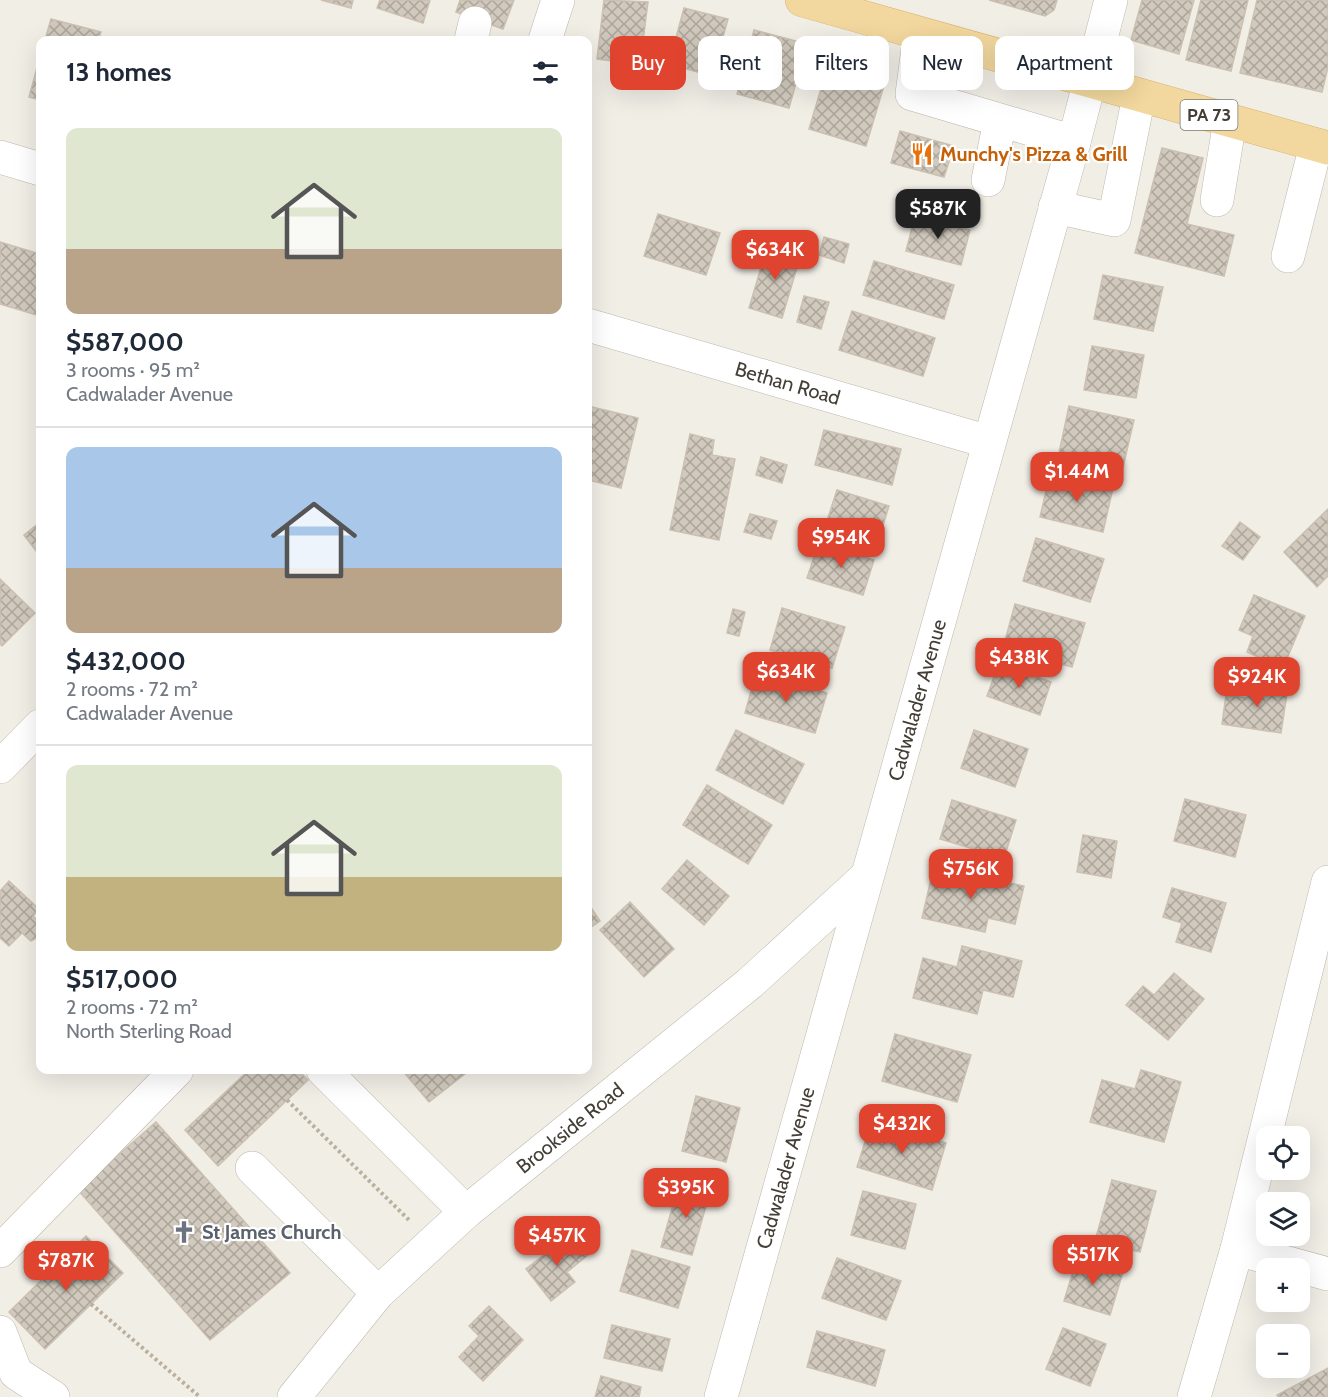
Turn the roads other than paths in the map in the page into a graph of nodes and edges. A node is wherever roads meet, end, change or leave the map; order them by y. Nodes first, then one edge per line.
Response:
1 (558, 0) edge
2 (802, 0) edge
3 (1111, 0) edge
4 (836, 5) edge
5 (920, 34) junction
6 (546, 36) edge
7 (1102, 36) edge
8 (995, 56) edge
9 (1088, 90) edge
10 (1116, 90) edge
11 (1139, 96) junction
12 (1000, 121) junction
13 (1230, 121) junction
14 (1074, 142) junction
15 (1322, 146) edge
16 (0, 158) edge
17 (36, 168) edge
18 (988, 180) dead end
19 (1217, 200) dead end
20 (1055, 207) junction
21 (1288, 256) dead end
22 (592, 326) edge
23 (989, 442) junction
24 (36, 730) edge
25 (0, 768) edge
26 (866, 877) junction
27 (1328, 882) edge
28 (173, 1074) edge
29 (327, 1074) edge
30 (252, 1168) dead end
31 (466, 1212) junction
32 (1237, 1249) junction
33 (0, 1251) edge
34 (1328, 1274) edge
35 (378, 1293) junction
36 (0, 1332) edge
37 (53, 1397) edge
38 (294, 1397) edge
39 (721, 1397) edge
40 (1194, 1397) edge

1 - 6 street
2 - 4 main road, PA 73
3 - 7 street, Cadwalader Avenue
4 - 5 main road, PA 73
5 - 8 main road, PA 73
5 - 12 street
9 - 14 street, Cadwalader Avenue
10 - 11 main road, PA 73
11 - 13 main road, PA 73
11 - 20 street
12 - 14 street
12 - 18 street
13 - 15 main road, PA 73
13 - 19 street
14 - 20 street, Cadwalader Avenue
15 - 21 street
16 - 17 street
20 - 23 street, Cadwalader Avenue
22 - 23 street, Bethan Road
23 - 26 street, Cadwalader Avenue
24 - 25 street
26 - 31 street, Brookside Road
26 - 39 street, Cadwalader Avenue
27 - 32 street
28 - 33 street
29 - 31 street
30 - 35 street
31 - 35 street, Brookside Road
32 - 34 street
32 - 40 street
35 - 38 street, Brookside Road
36 - 37 street

